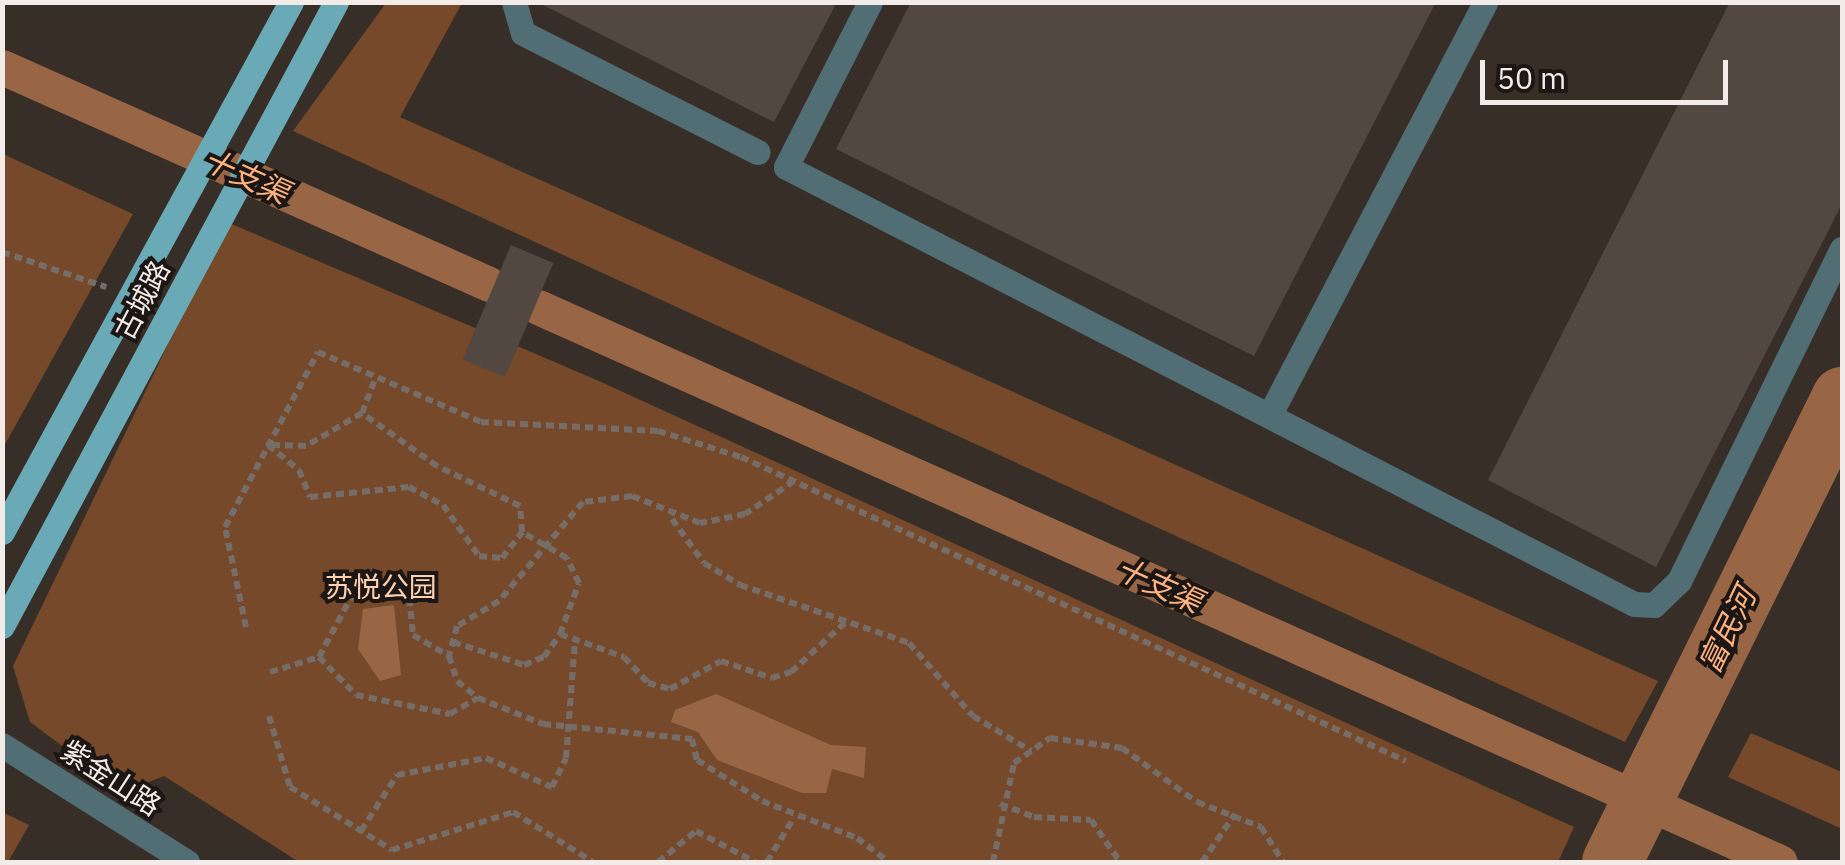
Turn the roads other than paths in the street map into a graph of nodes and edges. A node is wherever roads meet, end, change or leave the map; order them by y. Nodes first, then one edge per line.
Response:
1 (290, 2) edge
2 (336, 2) edge
3 (514, 2) edge
4 (870, 2) edge
5 (1485, 2) edge
6 (758, 152) dead end
7 (1842, 248) edge
8 (1270, 414) junction
9 (2, 532) edge
10 (2, 626) edge
11 (2, 745) edge
12 (187, 862) edge

1 - 9 main road, 古城路
2 - 10 main road, 古城路
3 - 6 street
4 - 8 street
5 - 8 street
7 - 8 street
11 - 12 street, 紫金山路

